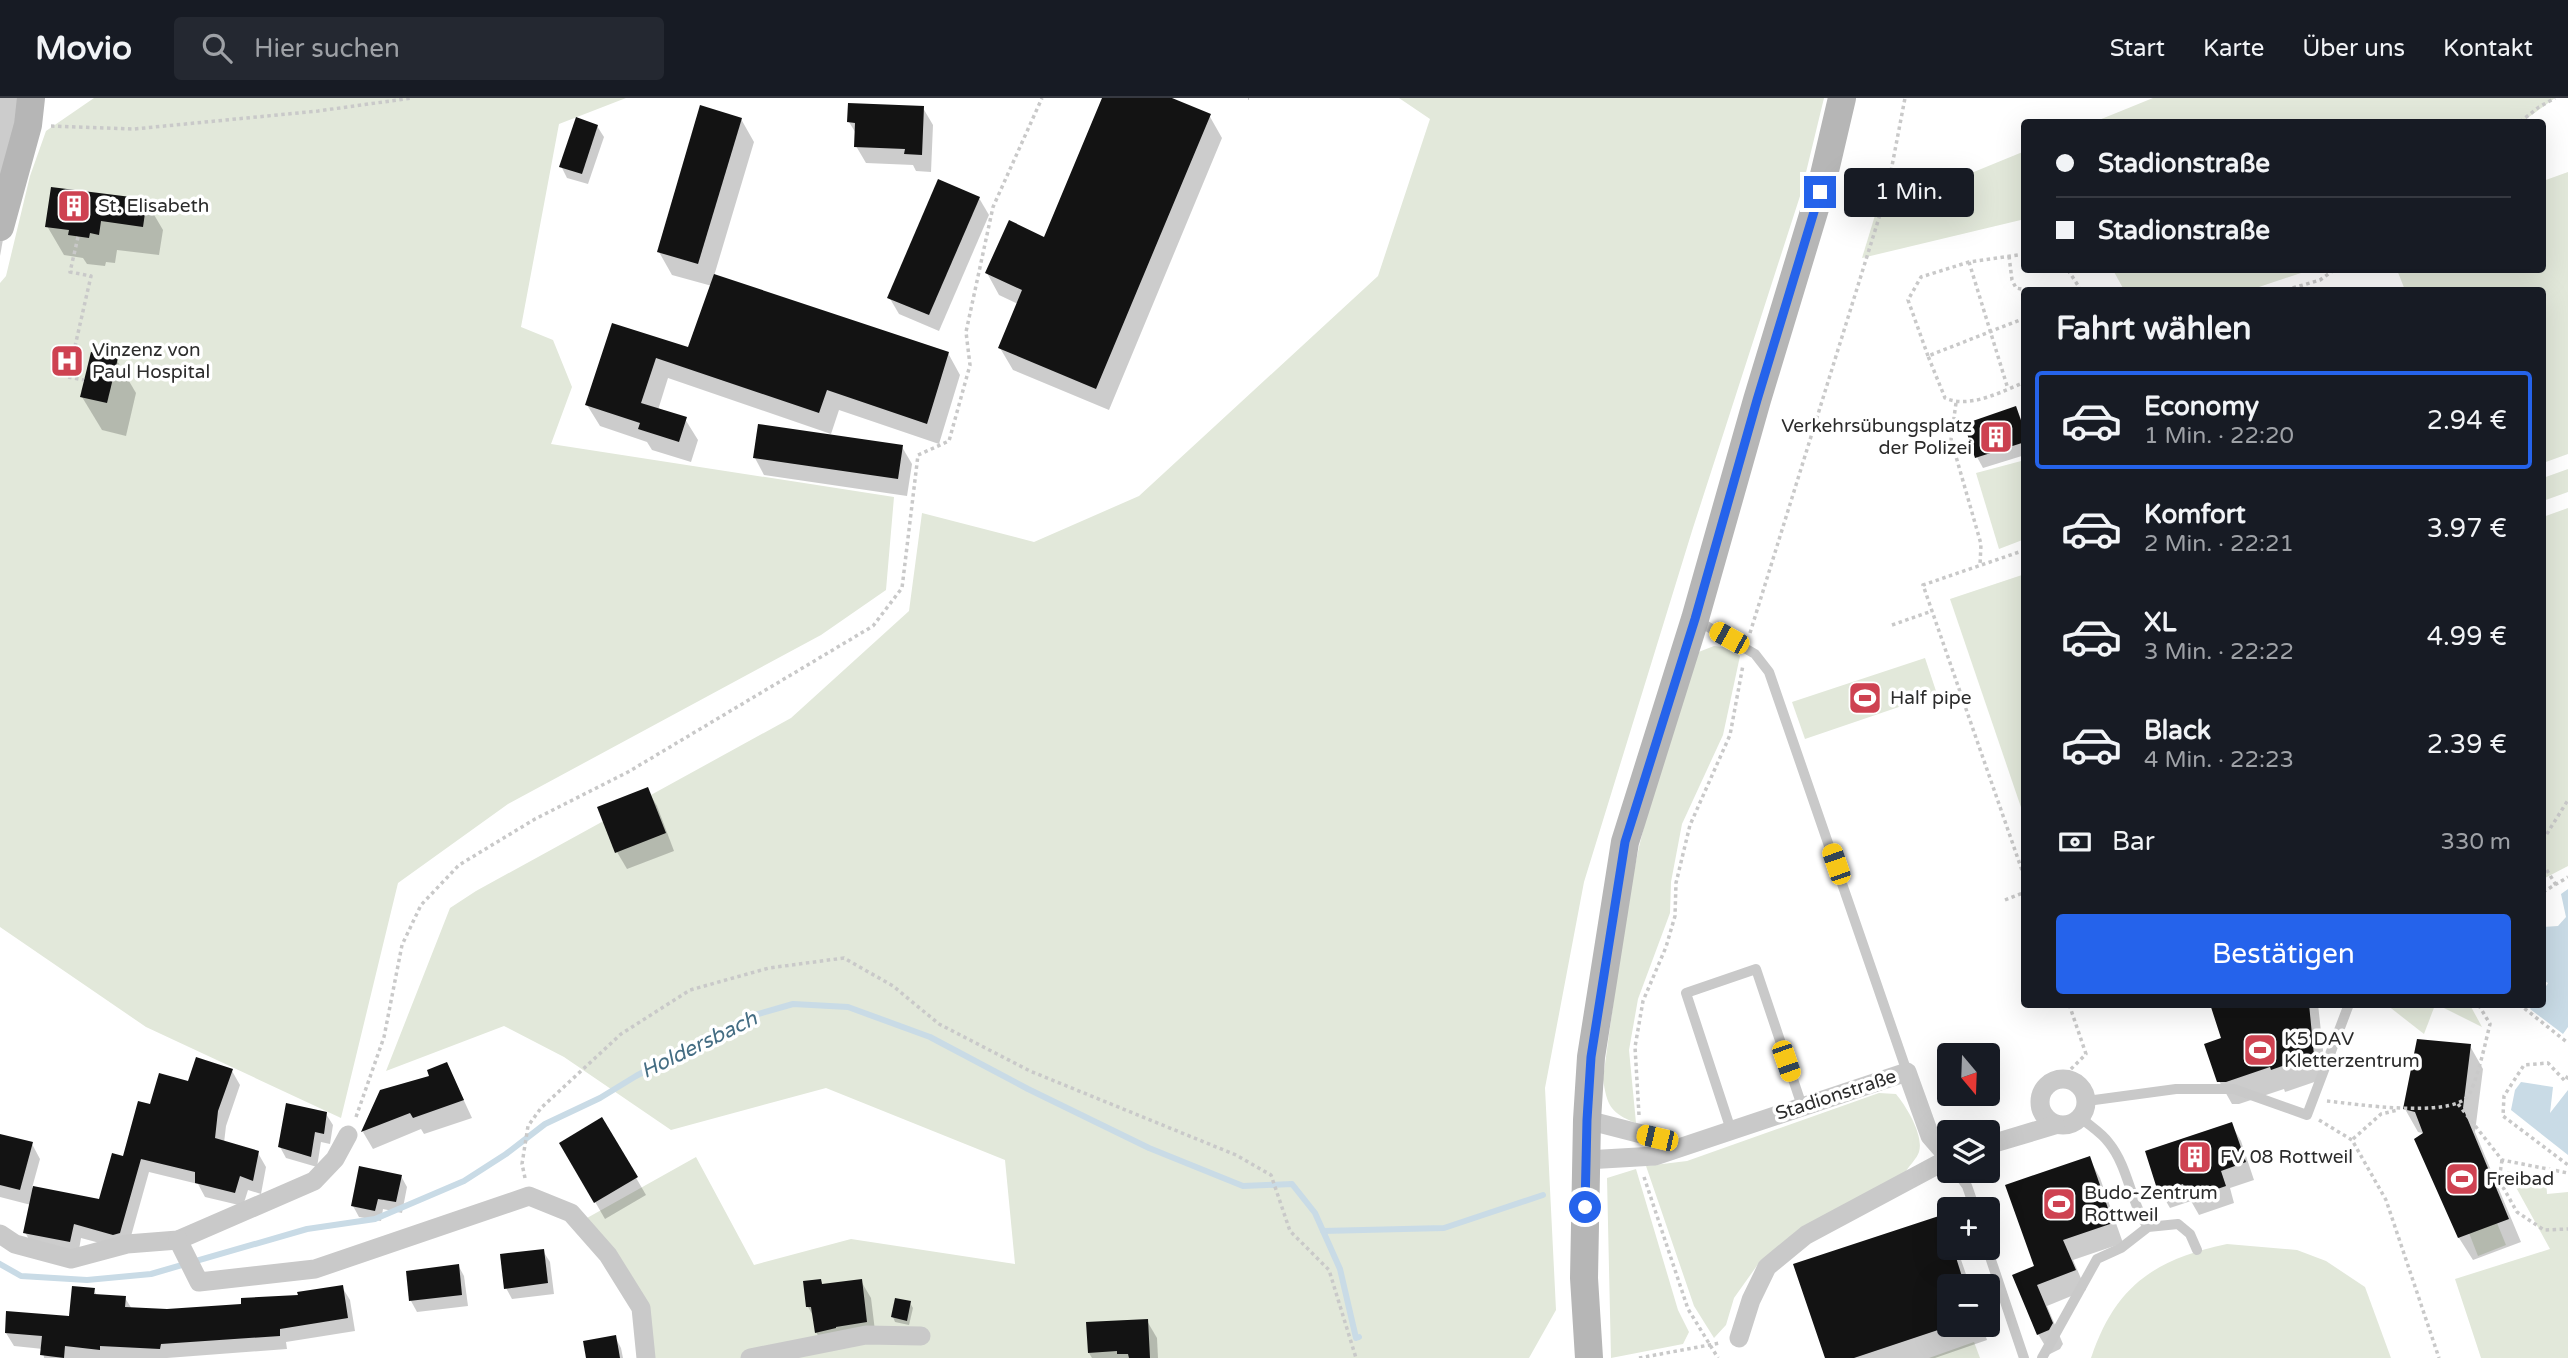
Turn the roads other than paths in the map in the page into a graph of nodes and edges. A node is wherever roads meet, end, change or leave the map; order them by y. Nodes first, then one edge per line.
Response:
1 (1842, 98) edge
2 (30, 111) edge
3 (0, 227) edge
4 (1695, 619) junction
5 (2348, 1008) edge
6 (1907, 1072) junction
7 (1802, 1106) junction
8 (2084, 1109) junction
9 (1587, 1120) junction
10 (2055, 1125) junction
11 (1731, 1130) junction
12 (348, 1135) road end
13 (2000, 1141) edge
14 (1937, 1145) edge
15 (1672, 1149) junction
16 (1586, 1160) junction
17 (1937, 1170) edge
18 (2148, 1227) junction
19 (0, 1234) edge
20 (182, 1247) junction
21 (2197, 1250) dead end
22 (1991, 1260) edge
23 (921, 1336) dead end
24 (1739, 1338) dead end
25 (646, 1358) edge
26 (750, 1358) edge
27 (1589, 1358) edge
28 (2024, 1358) edge
29 (2042, 1358) edge

1 - 4 street
2 - 3 street
4 - 6 lane
4 - 9 street
5 - 8 lane
6 - 7 street, Stadionstraße
6 - 14 street, Stadionstraße
7 - 11 street, Stadionstraße
7 - 11 lane
8 - 10 street
8 - 10 street
8 - 18 lane
9 - 15 street
9 - 16 street
10 - 13 street
11 - 15 street, Stadionstraße
12 - 20 street
15 - 16 street, Stadionstraße
16 - 27 street
17 - 24 street
18 - 21 lane
18 - 29 lane
19 - 20 street
20 - 25 street
22 - 28 lane
23 - 26 street

